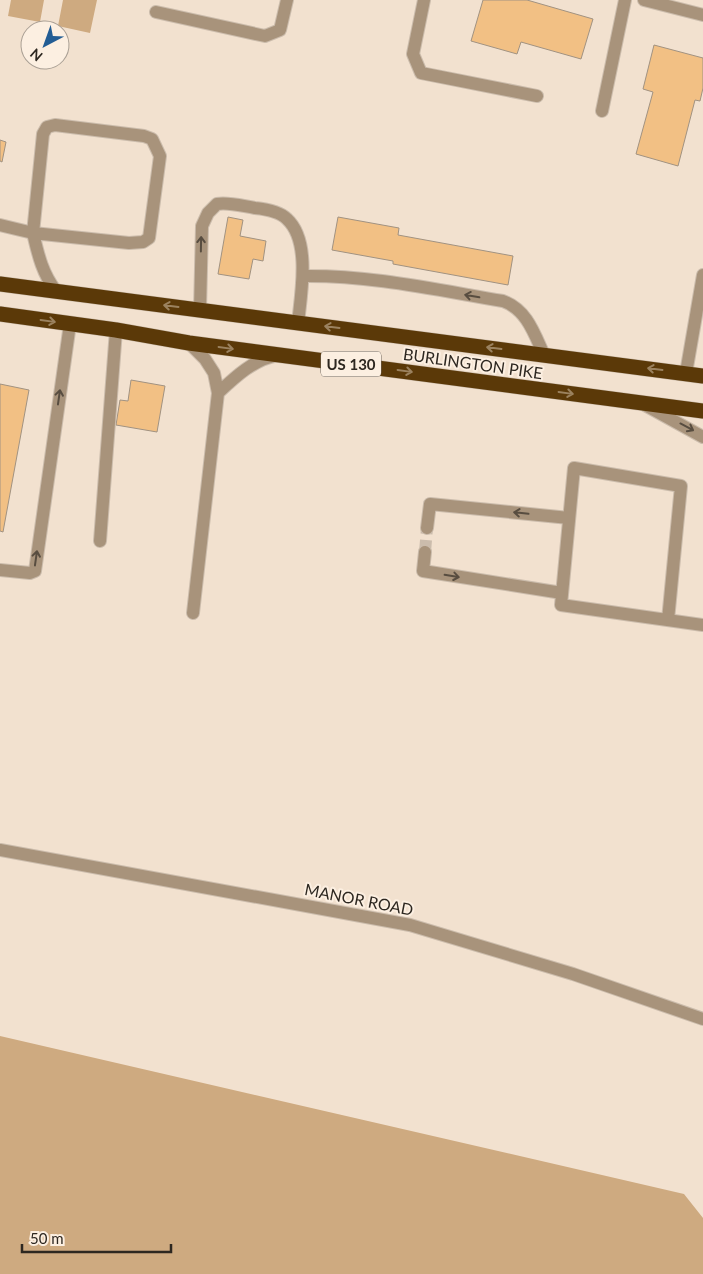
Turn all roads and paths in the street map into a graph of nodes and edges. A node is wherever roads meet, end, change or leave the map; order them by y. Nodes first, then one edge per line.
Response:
1 (287, 0) edge
2 (424, 0) edge
3 (626, 0) edge
4 (644, 0) edge
5 (156, 12) dead end
6 (703, 15) edge
7 (537, 96) dead end
8 (602, 111) dead end
9 (0, 225) edge
10 (33, 233) junction
11 (703, 275) edge
12 (303, 276) junction
13 (0, 284) edge
14 (56, 291) junction
15 (200, 310) junction
16 (0, 314) edge
17 (298, 323) junction
18 (70, 324) junction
19 (116, 330) junction
20 (189, 343) junction
21 (279, 354) junction
22 (544, 355) junction
23 (686, 374) junction
24 (703, 376) edge
25 (218, 393) junction
26 (640, 402) junction
27 (703, 411) edge
28 (703, 437) edge
29 (569, 518) junction
30 (428, 528) tunnel mouth
31 (100, 540) dead end
32 (425, 552) tunnel mouth
33 (0, 570) edge
34 (562, 593) junction
35 (193, 613) dead end
36 (668, 620) junction
37 (703, 625) edge
38 (0, 850) edge
39 (703, 1019) edge

1 - 5 street
2 - 7 street
3 - 8 street
4 - 6 street
9 - 10 street
10 - 10 street
10 - 14 street
11 - 23 street
15 -> 12 street
12 - 17 street
22 -> 12 street
13 - 14 highway, BURLINGTON PIKE / US 130
15 -> 14 highway, BURLINGTON PIKE / US 130
15 - 17 highway, BURLINGTON PIKE / US 130
16 -> 18 highway, BURLINGTON PIKE / US 130
22 -> 17 highway, BURLINGTON PIKE / US 130
18 - 19 highway, BURLINGTON PIKE / US 130
33 -> 18 street
19 - 20 highway, BURLINGTON PIKE / US 130
19 - 31 street
20 -> 21 highway, BURLINGTON PIKE / US 130
20 - 25 street
21 - 25 street
21 -> 26 highway, BURLINGTON PIKE / US 130
23 -> 22 highway, BURLINGTON PIKE / US 130
23 - 24 highway, BURLINGTON PIKE / US 130
25 - 35 street
26 - 27 highway, BURLINGTON PIKE / US 130
26 -> 28 street
29 -> 30 street
29 - 34 street
29 - 36 street
32 -> 34 street
34 - 36 street
36 - 37 street
38 - 39 street, MANOR ROAD

